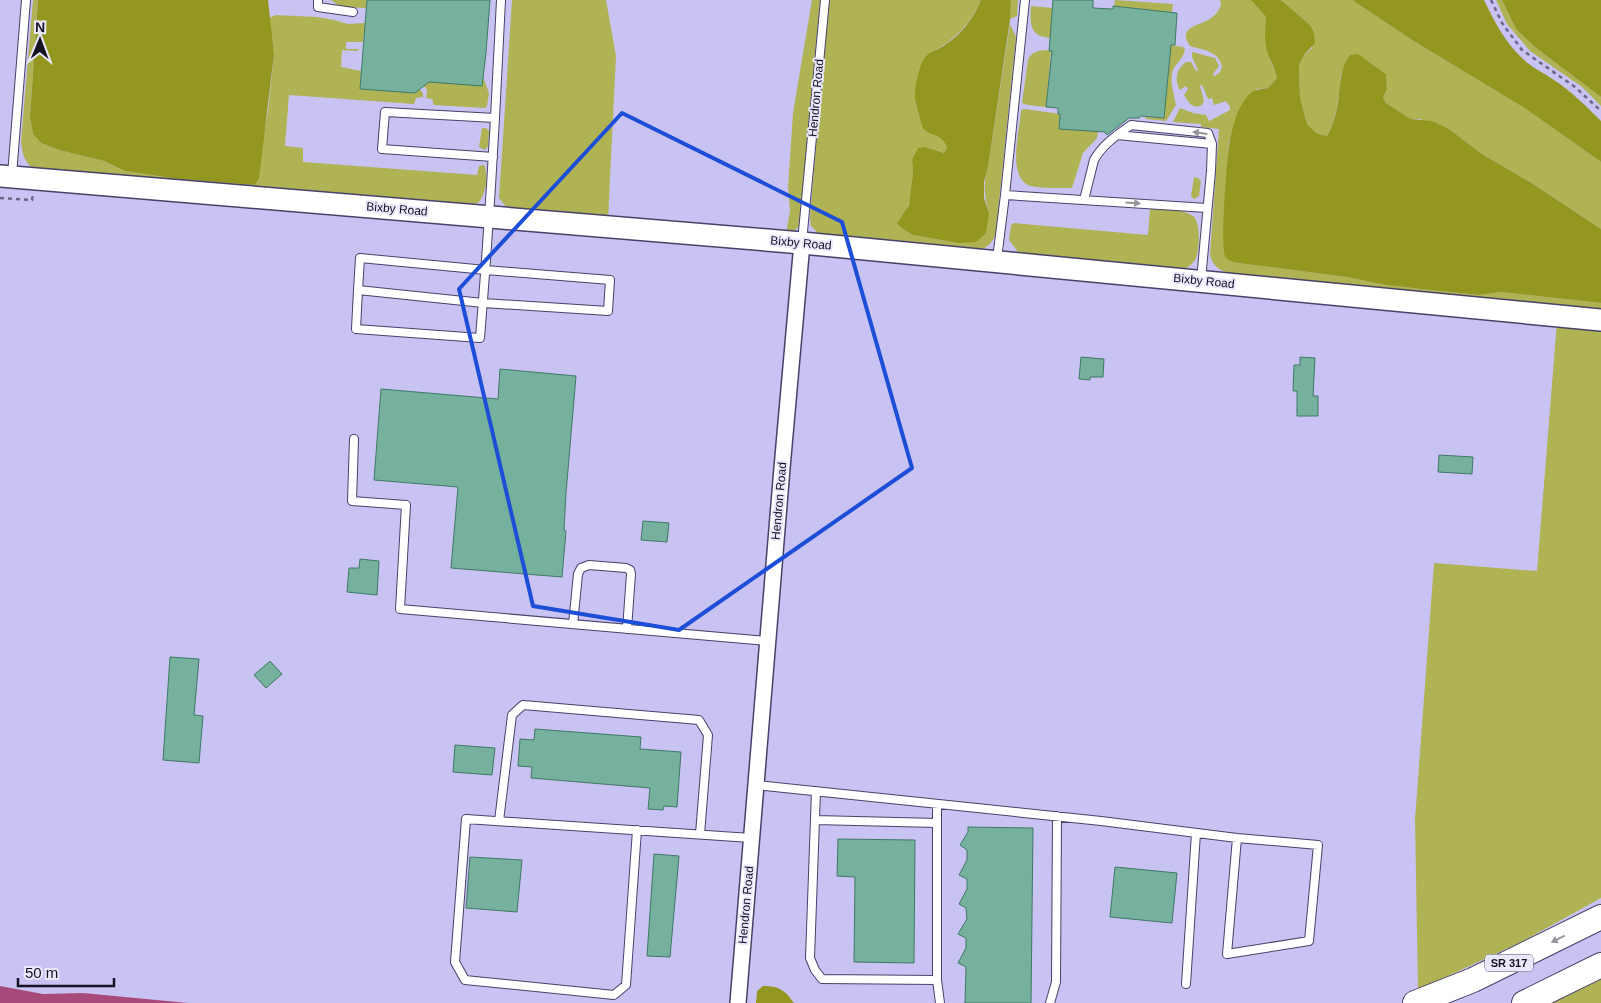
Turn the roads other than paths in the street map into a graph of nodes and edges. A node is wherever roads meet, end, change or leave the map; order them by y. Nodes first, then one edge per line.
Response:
1 (26, 0) edge
2 (318, 0) edge
3 (500, 0) edge
4 (825, 0) edge
5 (1026, 0) edge
6 (353, 12) dead end
7 (495, 118) junction
8 (493, 157) junction
9 (6, 176) edge
10 (1005, 195) junction
11 (1084, 200) junction
12 (1207, 208) junction
13 (490, 216) junction
14 (802, 243) junction
15 (997, 261) junction
16 (486, 270) junction
17 (1201, 281) junction
18 (358, 290) junction
19 (483, 303) junction
20 (1601, 320) edge
21 (354, 439) dead end
22 (573, 624) junction
23 (627, 628) junction
24 (768, 641) junction
25 (756, 785) junction
26 (816, 791) junction
27 (937, 804) junction
28 (1057, 816) junction
29 (814, 820) junction
30 (499, 821) junction
31 (937, 823) junction
32 (636, 830) junction
33 (1196, 833) junction
34 (700, 834) junction
35 (751, 838) junction
36 (1237, 838) junction
37 (1601, 917) edge
38 (1601, 965) edge
39 (937, 980) junction
40 (1186, 984) dead end
41 (738, 1003) edge
42 (940, 1003) edge
43 (1050, 1003) edge
44 (1415, 1003) edge
45 (1524, 1003) edge

1 - 9 lane
2 - 6 lane
3 - 7 lane
4 - 14 lane, Hendron Road
5 - 10 lane
7 - 8 lane
7 - 8 lane
8 - 13 lane
9 - 13 street, Bixby Road
10 - 11 lane
10 - 15 lane
11 -> 12 lane
12 -> 11 lane
12 - 17 lane
13 - 14 street, Bixby Road
13 - 16 lane
14 - 15 street, Bixby Road
14 - 24 street, Hendron Road
15 - 17 street, Bixby Road
16 - 18 lane
16 - 19 lane
16 - 19 lane
17 - 20 street, Bixby Road
18 - 19 lane
18 - 19 lane
21 - 22 lane
22 - 23 lane
22 - 23 lane
23 - 24 lane
24 - 25 street, Hendron Road
25 - 26 lane
25 - 35 street, Hendron Road
26 - 27 lane
26 - 29 lane
27 - 28 lane
27 - 31 lane
28 - 33 lane
28 - 43 lane
29 - 31 lane
29 - 39 lane
30 - 32 lane
30 - 32 lane
30 - 34 lane
31 - 39 lane
32 - 34 lane
33 - 36 lane
33 - 40 lane
34 - 35 lane
35 - 41 street, Hendron Road
36 - 36 lane
37 -> 44 main road, SR 317
38 - 45 main road
39 - 42 lane

